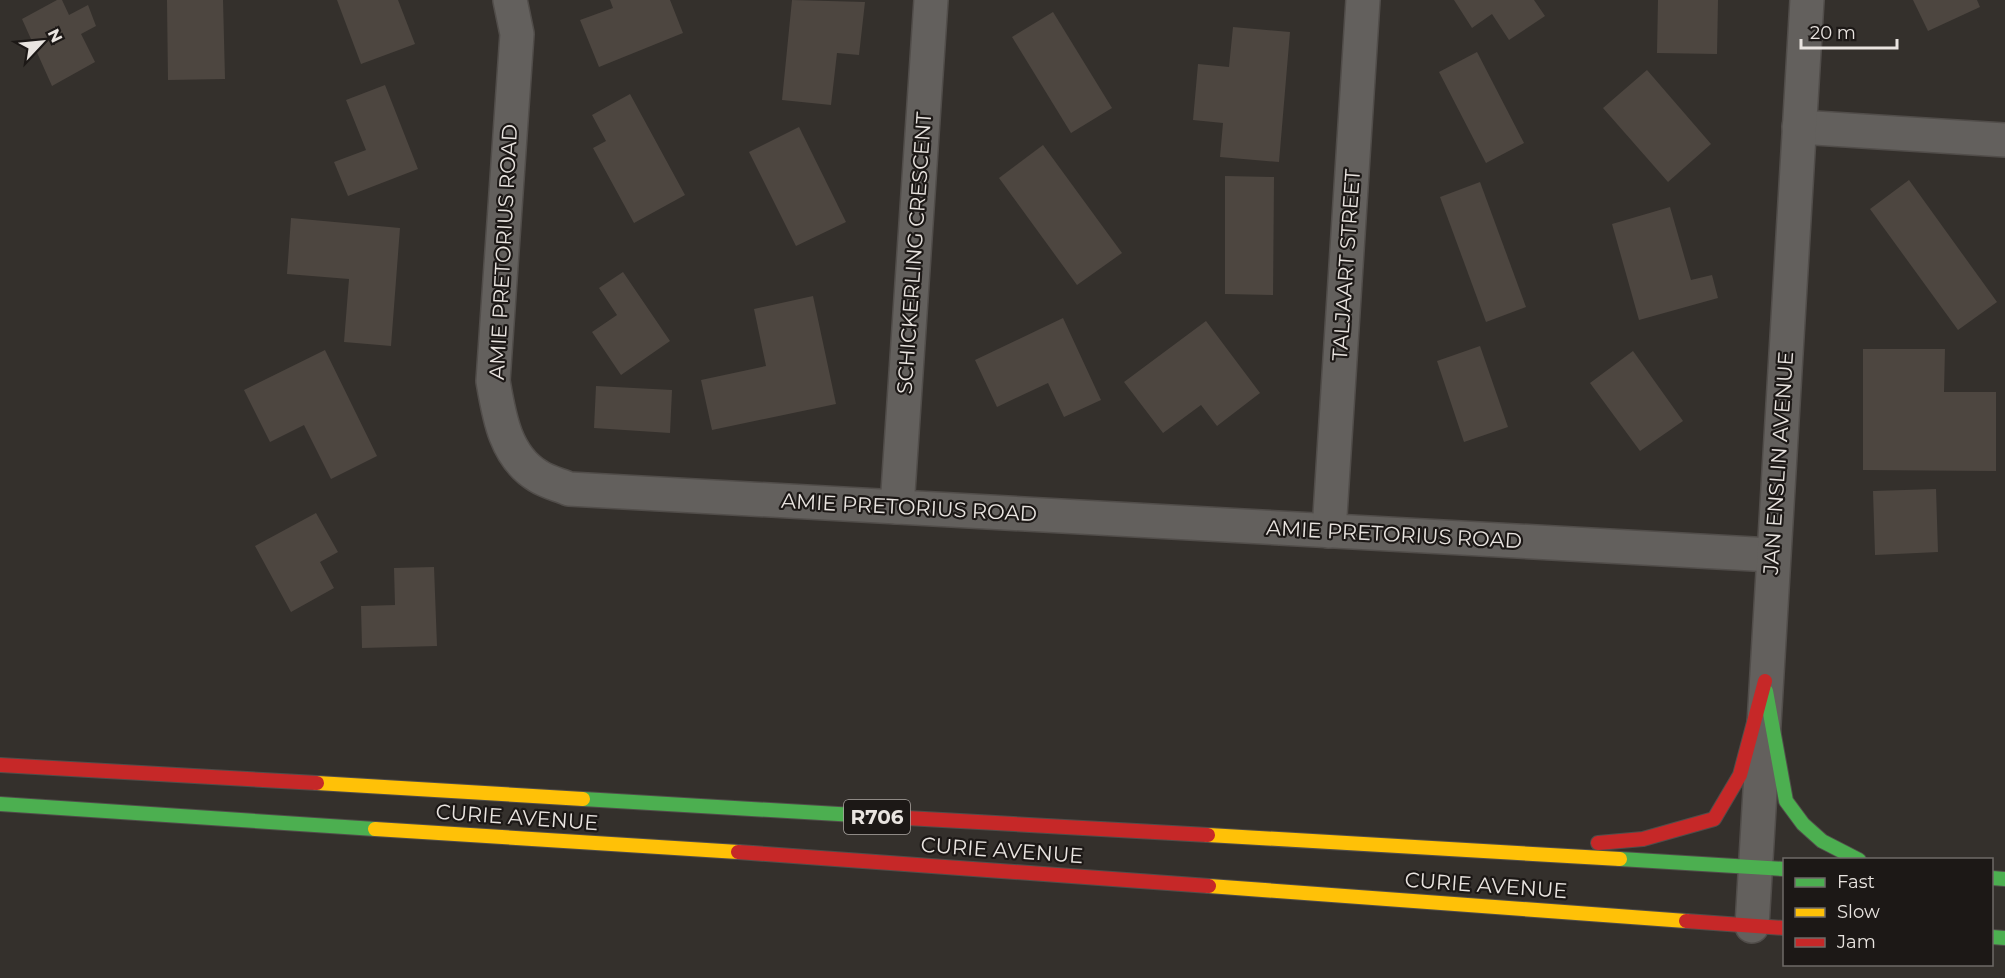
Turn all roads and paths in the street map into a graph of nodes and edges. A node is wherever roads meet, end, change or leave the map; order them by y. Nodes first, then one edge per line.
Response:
1 (510, 0) edge
2 (931, 0) edge
3 (1363, 0) edge
4 (1807, 0) edge
5 (1799, 127) junction
6 (2005, 140) edge
7 (897, 507) junction
8 (1329, 531) junction
9 (1772, 555) junction
10 (1765, 681) junction
11 (0, 765) edge
12 (0, 804) edge
13 (1342, 845) junction
14 (1855, 858) edge
15 (1769, 869) edge
16 (1752, 926) junction
17 (1783, 928) edge

1 - 7 street, AMIE PRETORIUS ROAD
2 - 7 street, SCHICKERLING CRESCENT
3 - 8 street, TALJAART STREET
4 - 5 street, JAN ENSLIN AVENUE
5 - 6 street
5 - 9 street, JAN ENSLIN AVENUE
7 - 8 street, AMIE PRETORIUS ROAD
8 - 9 street, AMIE PRETORIUS ROAD
9 - 10 street, JAN ENSLIN AVENUE
10 - 13 main road
10 - 14 main road
10 - 15 street, JAN ENSLIN AVENUE
11 - 13 main road, CURIE AVENUE / R706
12 - 16 main road, CURIE AVENUE / R706
13 - 15 main road, CURIE AVENUE / R706
15 - 16 street, JAN ENSLIN AVENUE
16 - 17 main road, CURIE AVENUE / R706

